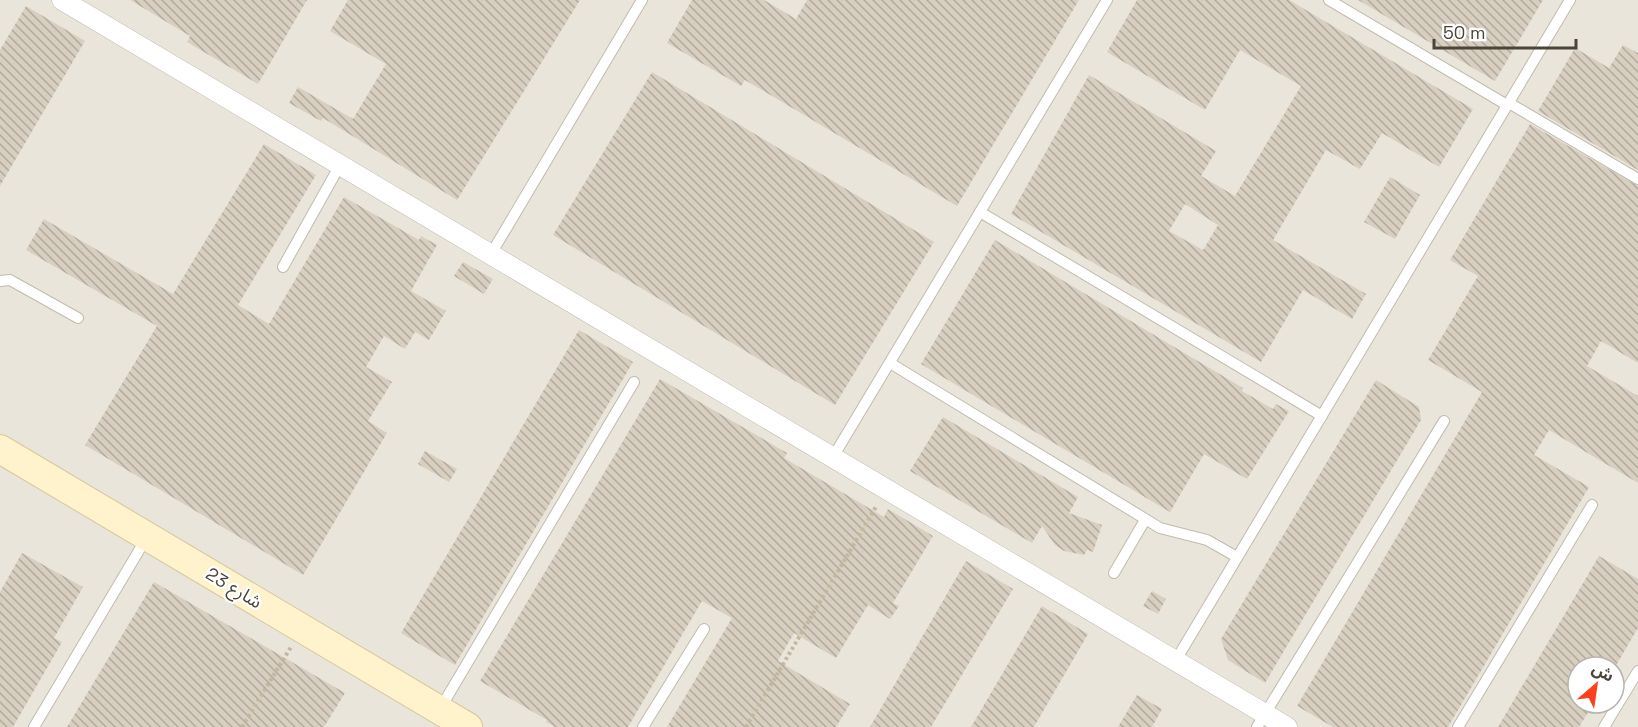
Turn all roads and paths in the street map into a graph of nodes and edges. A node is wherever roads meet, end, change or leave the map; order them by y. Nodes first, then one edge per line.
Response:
1 (62, 0) edge
2 (642, 0) edge
3 (1107, 0) edge
4 (1329, 0) edge
5 (1570, 0) edge
6 (1508, 104) junction
7 (340, 165) junction
8 (1638, 179) edge
9 (980, 212) junction
10 (491, 254) junction
11 (283, 267) dead end
12 (0, 281) edge
13 (78, 318) dead end
14 (890, 363) junction
15 (634, 382) dead end
16 (1322, 416) junction
17 (1444, 421) dead end
18 (0, 449) edge
19 (833, 458) junction
20 (886, 489) junction
21 (1592, 505) dead end
22 (1145, 520) junction
23 (147, 536) junction
24 (1237, 557) junction
25 (1114, 573) dead end
26 (303, 628) junction
27 (704, 629) dead end
28 (1176, 660) junction
29 (1638, 670) edge
30 (440, 710) junction
31 (1261, 720) edge
32 (34, 727) edge
33 (242, 727) edge
34 (468, 727) edge
35 (643, 727) edge
36 (746, 727) edge
37 (1287, 727) edge
38 (1458, 727) edge
39 (1604, 727) edge

1 - 7 street
2 - 10 lane
3 - 9 lane
4 - 6 lane
5 - 6 lane
6 - 8 lane
6 - 16 lane
7 - 10 street
7 - 11 lane
9 - 14 lane
9 - 16 lane
10 - 19 street
12 - 13 lane
14 - 19 lane
14 - 22 lane
15 - 30 lane
16 - 24 lane
17 - 31 lane
18 - 23 street, شارع 23
19 - 20 street
20 - 28 street
20 - 36 path
21 - 38 lane
22 - 24 lane
22 - 25 lane
23 - 26 street, شارع 23
23 - 32 lane
24 - 28 lane
26 - 30 street, شارع 23
26 - 33 path
27 - 35 lane
28 - 31 street
29 - 39 lane
30 - 34 street, شارع 23
31 - 37 street

